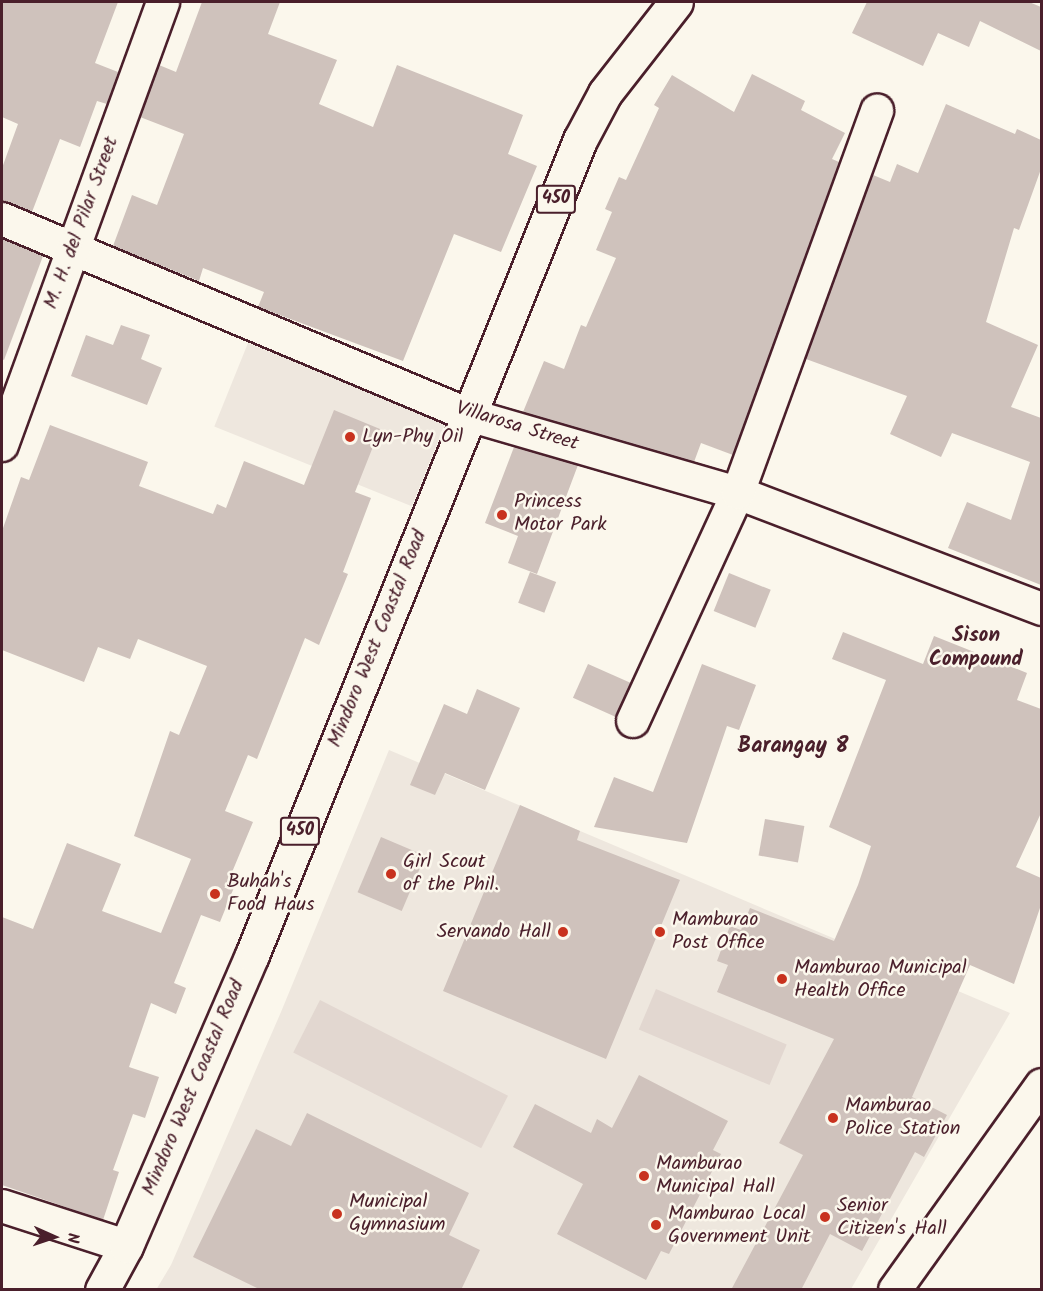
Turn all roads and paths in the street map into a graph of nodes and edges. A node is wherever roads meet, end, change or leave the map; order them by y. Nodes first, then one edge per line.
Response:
1 (164, 2) edge
2 (676, 2) edge
3 (877, 111) dead end
4 (2, 219) edge
5 (72, 246) junction
6 (469, 415) junction
7 (2, 445) edge
8 (738, 493) junction
9 (1041, 609) edge
10 (633, 721) dead end
11 (1041, 1085) edge
12 (2, 1206) edge
13 (126, 1246) junction
14 (102, 1290) edge
15 (895, 1290) edge

1 - 5 street, M. H. del Pilar Street
2 - 6 main road, Mindoro West Coastal Road / 450
3 - 8 street
4 - 5 street, Villarosa Street
5 - 6 street, Villarosa Street
5 - 7 street, M. H. del Pilar Street
6 - 8 street, Villarosa Street
6 - 13 main road, Mindoro West Coastal Road / 450
8 - 9 street, Villarosa Street
8 - 10 street
11 - 15 street
12 - 13 street
13 - 14 main road, Mindoro West Coastal Road / 450

